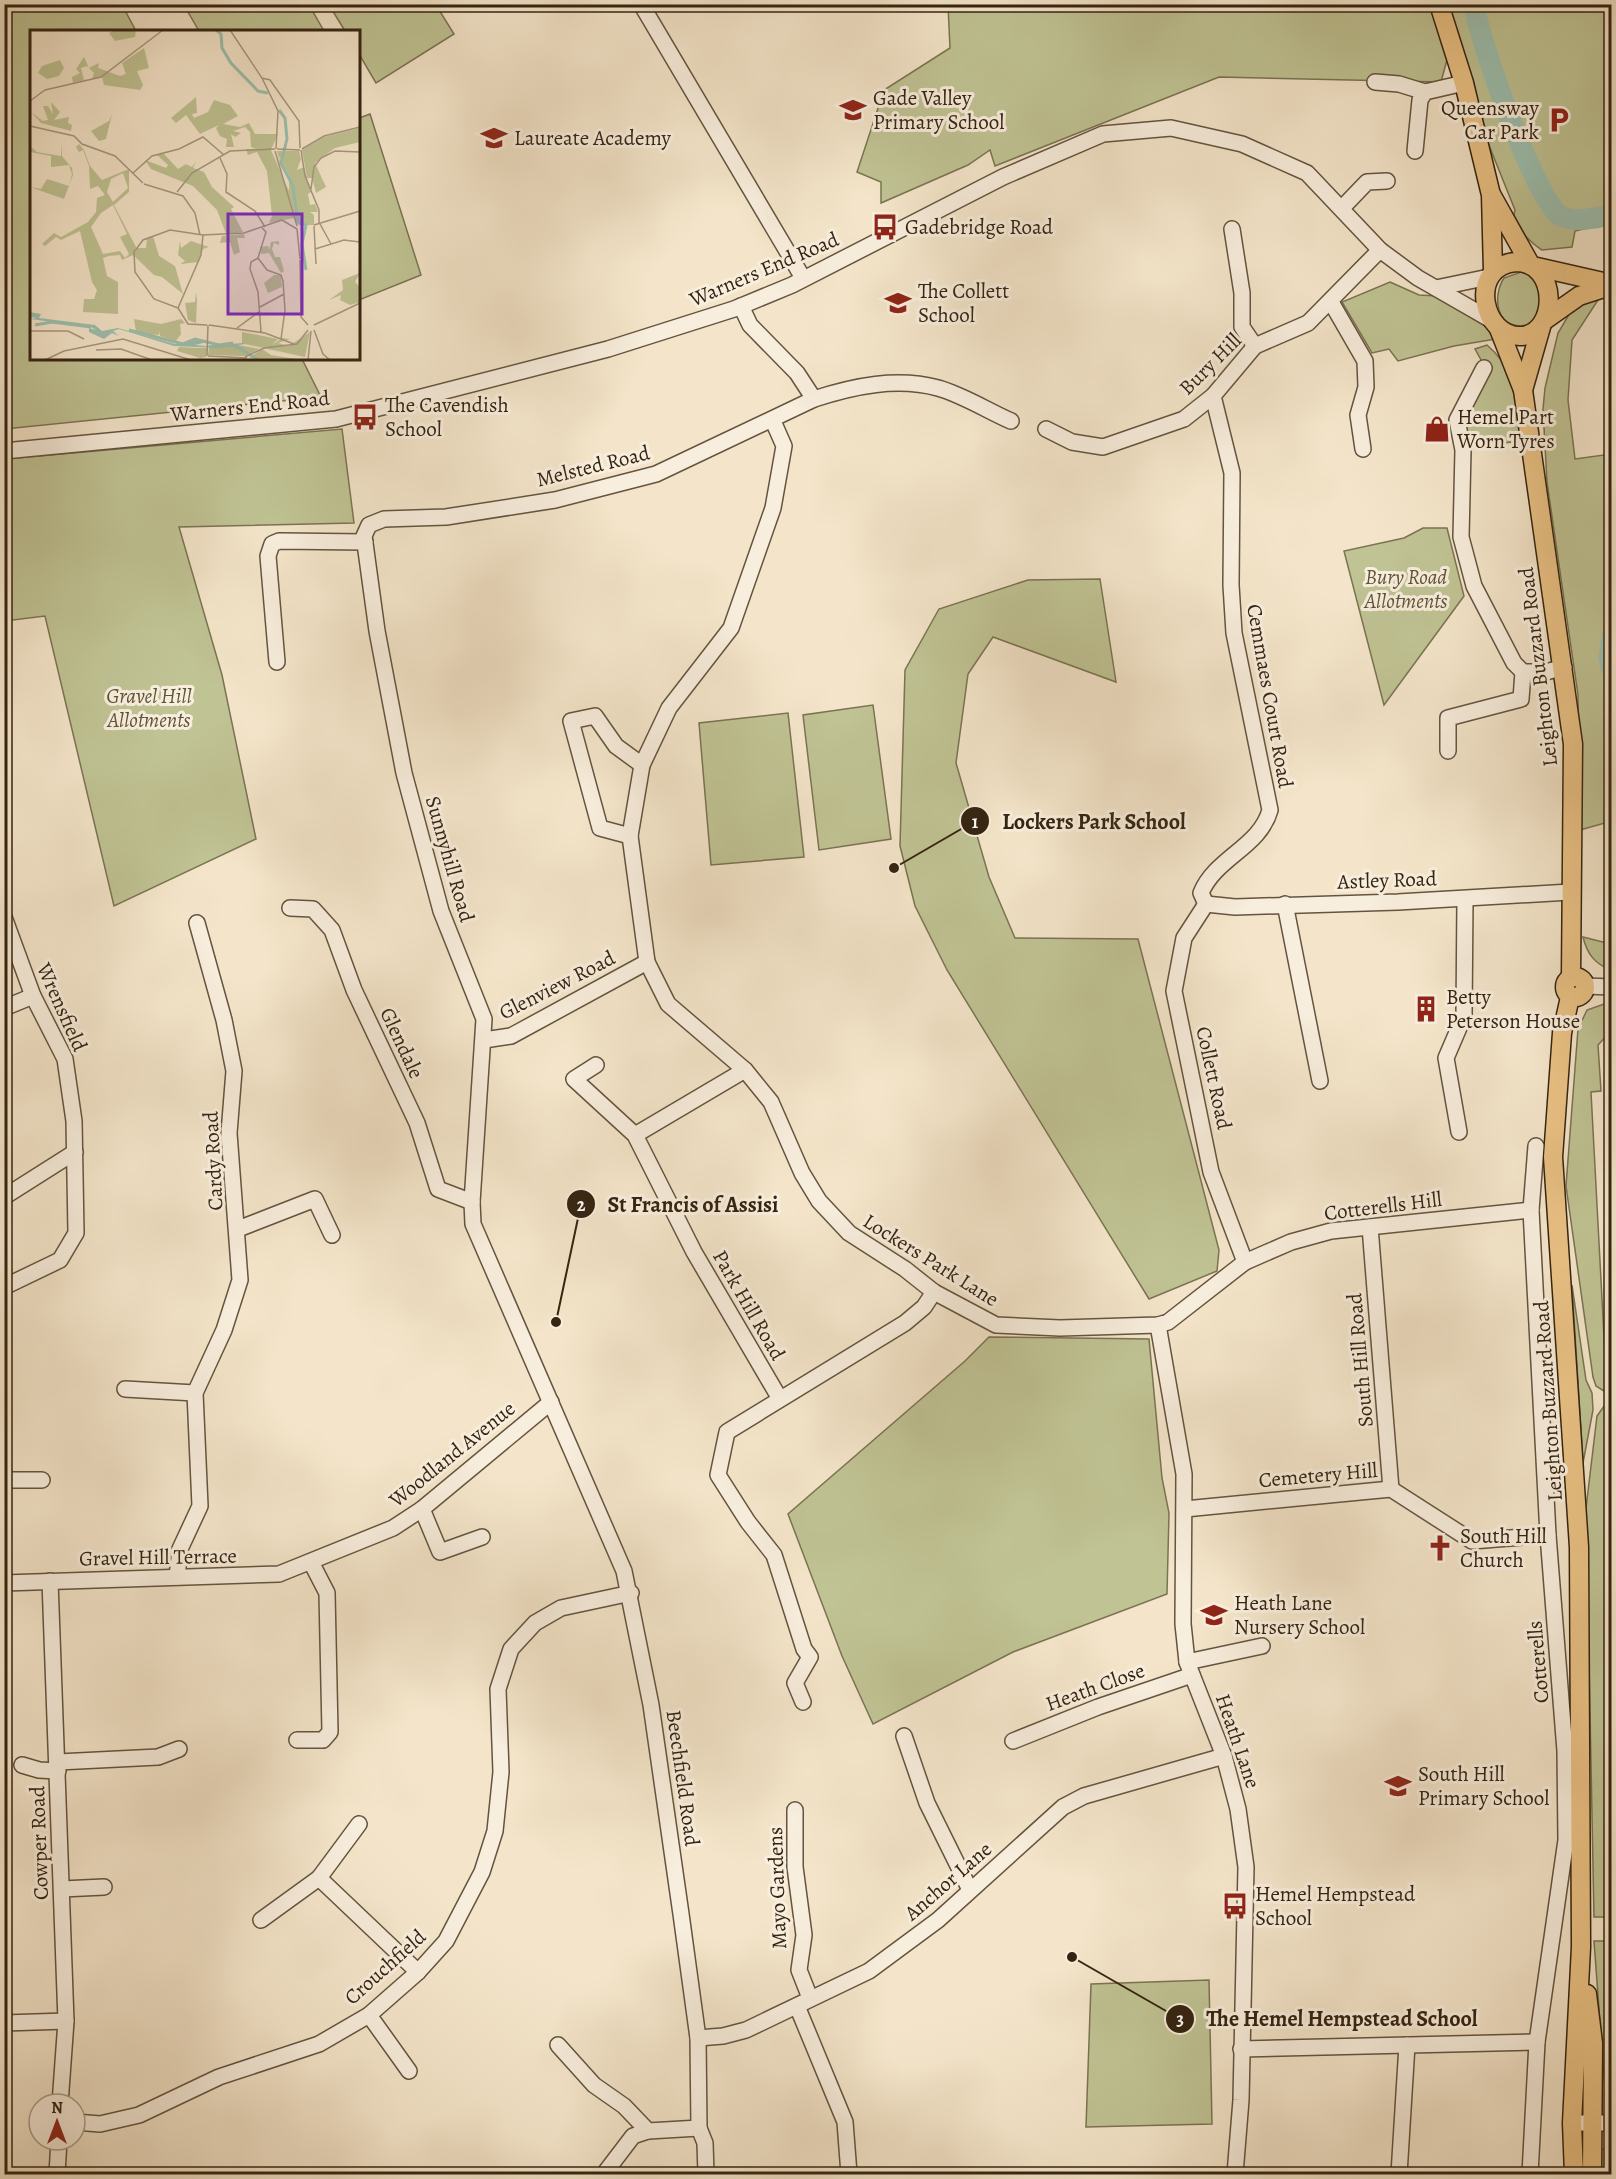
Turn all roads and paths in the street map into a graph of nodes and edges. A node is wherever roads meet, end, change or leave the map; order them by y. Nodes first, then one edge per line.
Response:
1 (641, 4) edge
2 (1439, 4) edge
3 (1375, 82) dead end
4 (1464, 83) junction
5 (1425, 92) junction
6 (1415, 151) dead end
7 (1387, 181) dead end
8 (1491, 195) junction
9 (1342, 208) junction
10 (1232, 229) dead end
11 (1380, 250) junction
12 (1534, 265) junction
13 (1491, 274) junction
14 (803, 278) junction
15 (1611, 285) edge
16 (1436, 288) junction
17 (1331, 302) junction
18 (741, 306) junction
19 (1543, 323) junction
20 (1496, 325) junction
21 (1255, 346) junction
22 (1484, 368) dead end
23 (1523, 390) junction
24 (1213, 396) junction
25 (814, 399) junction
26 (773, 421) junction
27 (1011, 421) dead end
28 (1046, 429) dead end
29 (1363, 449) dead end
30 (4, 452) edge
31 (369, 525) joint
32 (365, 542) junction
33 (277, 662) dead end
34 (1564, 667) junction
35 (1523, 672) junction
36 (1448, 751) dead end
37 (642, 765) junction
38 (630, 836) junction
39 (1570, 892) junction
40 (1465, 898) junction
41 (1206, 904) junction
42 (1285, 904) junction
43 (290, 908) dead end
44 (4, 917) edge
45 (197, 923) dead end
46 (647, 962) junction
47 (1576, 987) junction
48 (1611, 987) edge
49 (33, 996) junction
50 (4, 1008) edge
51 (484, 1040) junction
52 (596, 1065) dead end
53 (745, 1070) junction
54 (1320, 1081) dead end
55 (1459, 1132) dead end
56 (636, 1135) junction
57 (1536, 1146) dead end
58 (75, 1152) junction
59 (4, 1197) edge
60 (472, 1202) junction
61 (1531, 1210) junction
62 (1370, 1227) junction
63 (238, 1229) junction
64 (332, 1235) dead end
65 (1245, 1262) junction
66 (4, 1287) edge
67 (934, 1292) junction
68 (1158, 1326) junction
69 (125, 1389) dead end
70 (195, 1393) junction
71 (780, 1399) junction
72 (551, 1402) junction
73 (1572, 1429) junction
74 (1544, 1430) junction
75 (4, 1479) edge
76 (42, 1480) dead end
77 (1391, 1489) junction
78 (422, 1509) junction
79 (1185, 1509) junction
80 (1548, 1535) junction
81 (482, 1537) dead end
82 (311, 1562) junction
83 (177, 1577) junction
84 (50, 1581) junction
85 (4, 1583) edge
86 (631, 1593) junction
87 (1262, 1646) dead end
88 (1190, 1669) junction
89 (803, 1702) dead end
90 (904, 1736) dead end
91 (297, 1740) dead end
92 (1013, 1741) dead end
93 (179, 1749) dead end
94 (1224, 1756) junction
95 (22, 1765) dead end
96 (58, 1766) junction
97 (795, 1810) dead end
98 (359, 1824) dead end
99 (319, 1878) junction
100 (104, 1887) dead end
101 (62, 1889) junction
102 (970, 1890) junction
103 (261, 1920) dead end
104 (1581, 1947) junction
105 (418, 1972) junction
106 (803, 2002) junction
107 (369, 2015) junction
108 (66, 2021) junction
109 (4, 2023) edge
110 (698, 2038) junction
111 (1537, 2042) junction
112 (558, 2045) dead end
113 (1407, 2045) junction
114 (1241, 2049) junction
115 (409, 2071) dead end
116 (61, 2092) edge
117 (1592, 2122) junction
118 (1611, 2122) edge
119 (87, 2123) edge
120 (1572, 2123) junction
121 (699, 2128) junction
122 (648, 2131) junction
123 (58, 2152) edge
124 (57, 2175) edge
125 (604, 2175) edge
126 (706, 2175) edge
127 (849, 2175) edge
128 (1235, 2175) edge
129 (1399, 2175) edge
130 (1530, 2175) edge
131 (1574, 2175) edge
132 (1592, 2175) edge

1 - 14 street
2 - 4 main road
3 - 5 street
4 - 5 street
4 - 8 main road
5 - 6 street
7 - 9 street
8 - 12 main road
8 - 13 main road
9 - 11 street, Warners End Road
9 - 14 street, Warners End Road
10 - 21 street
11 - 16 street, Warners End Road
11 - 17 street, Bury Hill
12 - 13 main road
12 - 15 main road
12 - 19 main road
13 - 16 street
13 - 20 main road
14 - 18 street, Warners End Road
15 - 19 main road
16 - 20 street, Warners End Road
17 - 21 street, Bury Hill
17 - 29 street
18 - 25 street
18 - 30 street, Warners End Road
19 - 20 main road
19 - 23 main road, Leighton Buzzard Road
20 - 23 main road, Leighton Buzzard Road
21 - 24 street, Bury Hill
22 - 35 street
23 - 34 main road, Leighton Buzzard Road
24 - 28 street, Bury Hill
24 - 41 street, Cemmaes Court Road
25 - 26 street, Melsted Road
25 - 27 street
26 - 31 street, Melsted Road
26 - 37 street, Lockers Park Lane
31 - 32 street, Sunnyhill Road
32 - 33 street
32 - 51 street, Sunnyhill Road
34 - 35 street
34 - 39 main road, Leighton Buzzard Road
35 - 36 street
37 - 38 street, Lockers Park Lane
37 - 38 street
38 - 46 street, Lockers Park Lane
39 - 40 street, Astley Road
39 - 47 main road, Leighton Buzzard Road
40 - 42 street, Astley Road
40 - 55 street
41 - 42 street, Astley Road
41 - 65 street, Collett Road
42 - 54 street
43 - 60 street, Glendale
44 - 49 street, Wrensfield
45 - 63 street, Cardy Road
46 - 51 street, Glenview Road
46 - 53 street, Lockers Park Lane
47 - 48 street
47 - 73 main road, Leighton Buzzard Road
49 - 50 street
49 - 58 street, Wrensfield
51 - 60 street, Sunnyhill Road
52 - 56 street, Park Hill Road
53 - 56 street
53 - 67 street, Lockers Park Lane
56 - 71 street, Park Hill Road
57 - 61 street, Cotterells
58 - 59 street
58 - 66 street, Wrensfield
60 - 72 street
61 - 62 street, Cotterells Hill
61 - 74 street, Cotterells
62 - 65 street, Cotterells Hill
62 - 77 street, South Hill Road
63 - 64 street
63 - 70 street, Cardy Road
65 - 68 street
67 - 68 street, Lockers Park Lane
67 - 71 street
68 - 79 street, Heath Lane
69 - 70 street
70 - 83 street, Cardy Road
71 - 89 street
72 - 78 street, Woodland Avenue
72 - 86 street, Beechfield Road
73 - 74 street
73 - 104 main road, Leighton Buzzard Road
74 - 80 street, Cotterells
75 - 76 street
77 - 79 street, Cemetery Hill
77 - 80 street, Cemetery Hill
78 - 81 street
78 - 82 street, Woodland Avenue
79 - 88 street, Heath Lane
80 - 111 street, Cotterells
82 - 83 street, Gravel Hill Terrace
82 - 91 street
83 - 84 street, Gravel Hill Terrace
84 - 85 street, Gravel Hill Terrace
84 - 96 street, Cowper Road
86 - 105 street, Crouchfield
86 - 110 street, Beechfield Road
87 - 88 street, Heath Close
88 - 92 street, Heath Close
88 - 94 street, Heath Lane
90 - 102 street
93 - 96 street
94 - 102 street, Anchor Lane
94 - 114 street, Heath Lane
95 - 96 street
96 - 101 street, Cowper Road
97 - 106 street, Mayo Gardens
98 - 99 street
99 - 103 street
99 - 105 street
100 - 101 street
101 - 108 street, Cowper Road
102 - 106 street, Anchor Lane
104 - 117 main road, Leighton Buzzard Road
104 - 120 main road, Leighton Buzzard Road
105 - 107 street, Crouchfield
106 - 110 street, Anchor Lane
106 - 127 street, Mayo Gardens
107 - 115 street
107 - 119 street, Crouchfield
108 - 109 street
108 - 116 street, Cowper Road
110 - 121 street, Beechfield Road
111 - 113 street
111 - 130 street, Cotterells
112 - 122 street
113 - 114 street
113 - 129 street
114 - 128 street, Heath Lane
117 - 118 street
117 - 120 street
117 - 132 main road, Leighton Buzzard Road
120 - 131 main road, Leighton Buzzard Road
121 - 122 street
121 - 126 street, Beechfield Road
122 - 125 street
123 - 124 street

